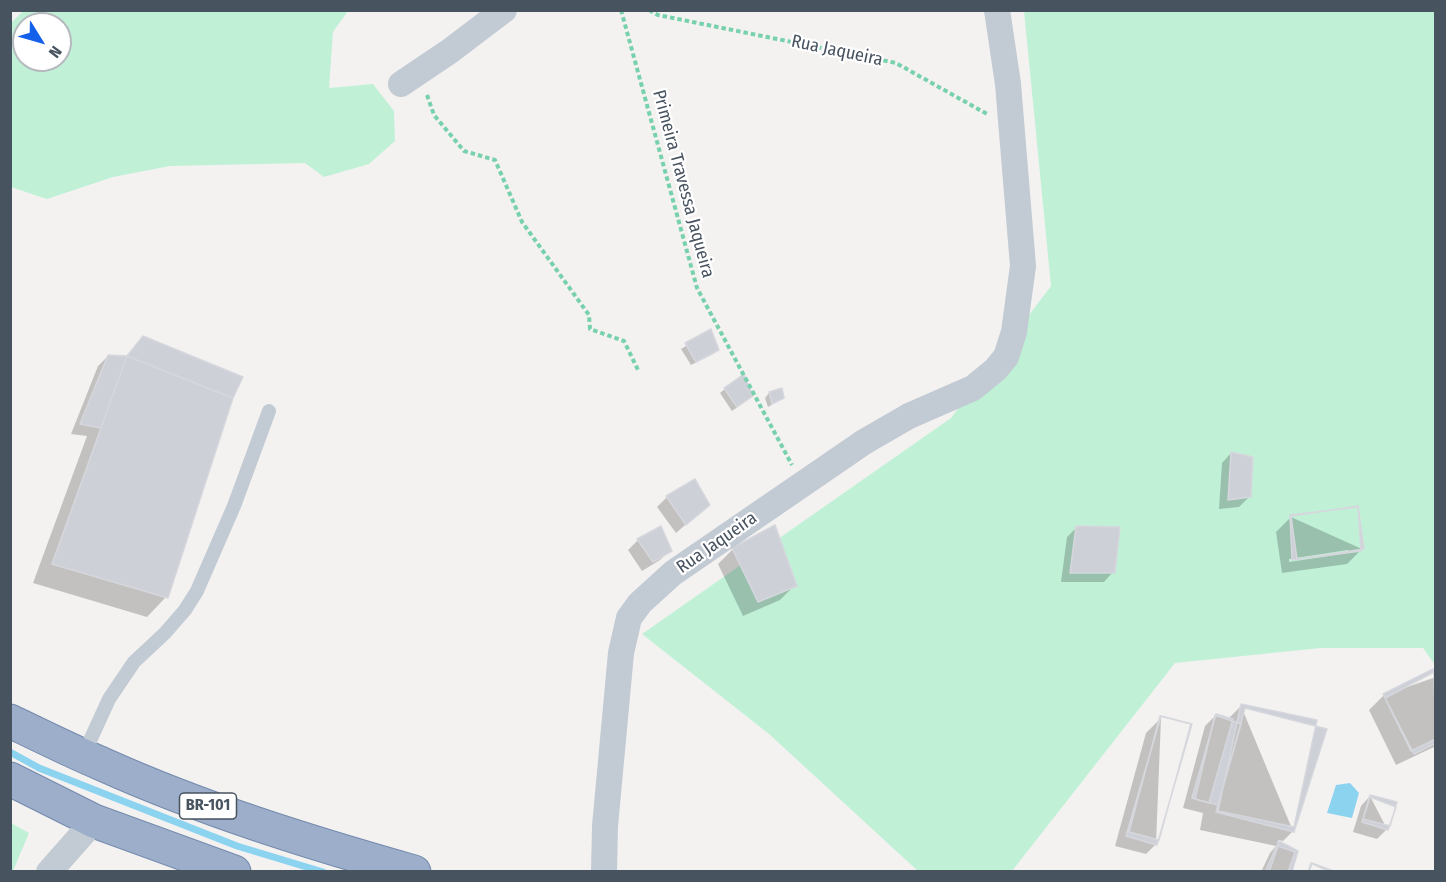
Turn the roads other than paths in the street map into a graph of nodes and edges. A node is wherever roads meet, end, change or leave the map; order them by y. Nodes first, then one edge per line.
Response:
1 (504, 10) edge
2 (997, 10) edge
3 (410, 78) road end
4 (270, 411) dead end
5 (10, 721) edge
6 (83, 756) junction
7 (10, 779) edge
8 (94, 821) junction
9 (49, 872) edge
10 (234, 872) edge
11 (414, 872) edge
12 (604, 872) edge

1 - 3 street
2 - 12 street, Rua Jaqueira
4 - 6 lane
5 - 6 highway, BR-101
6 - 11 highway, BR-101
7 - 8 highway
8 - 9 street
8 - 10 highway

